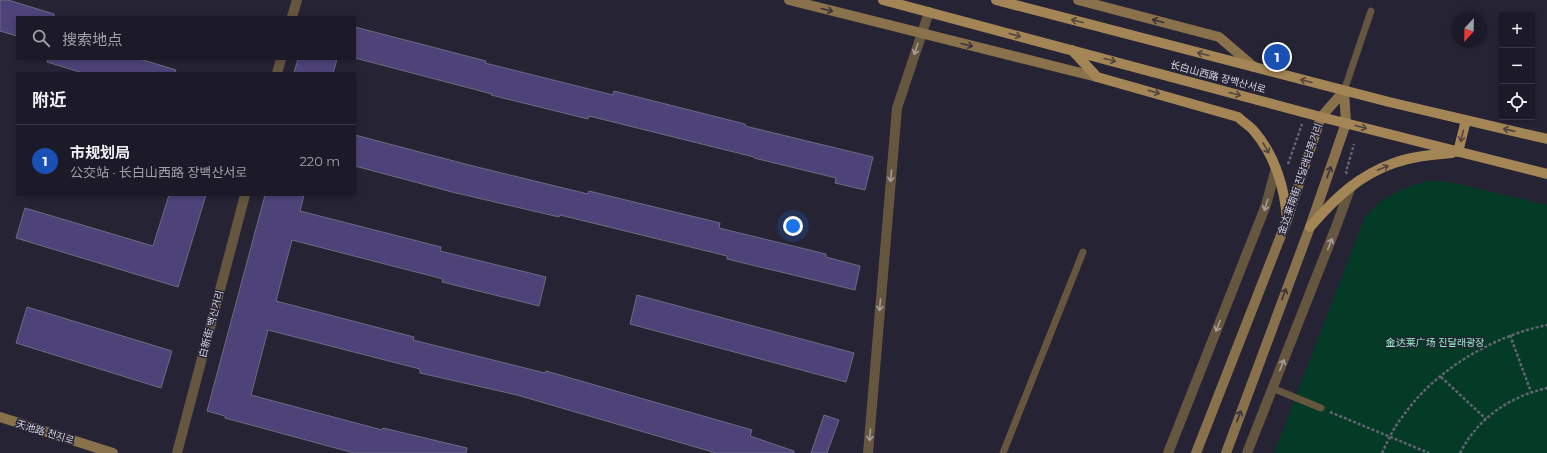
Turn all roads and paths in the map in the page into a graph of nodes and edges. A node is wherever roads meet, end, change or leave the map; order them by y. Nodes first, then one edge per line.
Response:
1 (297, 0) edge
2 (789, 0) edge
3 (883, 0) edge
4 (996, 0) edge
5 (1078, 0) edge
6 (1371, 11) dead end
7 (929, 12) junction
8 (292, 16) edge
9 (921, 34) junction
10 (1072, 50) junction
11 (281, 60) edge
12 (1254, 67) junction
13 (278, 72) edge
14 (1097, 77) junction
15 (1344, 91) junction
16 (1306, 113) junction
17 (1321, 117) junction
18 (1466, 120) junction
19 (1346, 123) junction
20 (1359, 126) junction
21 (1547, 139) edge
22 (1458, 152) junction
23 (1276, 168) junction
24 (1547, 174) edge
25 (1351, 186) junction
26 (245, 196) edge
27 (1287, 220) junction
28 (1310, 227) junction
29 (1083, 252) dead end
30 (1547, 325) edge
31 (1510, 335) junction
32 (1441, 377) junction
33 (1272, 388) junction
34 (1547, 388) edge
35 (1531, 392) junction
36 (1321, 408) joint
37 (0, 418) edge
38 (1486, 419) junction
39 (1390, 437) junction
40 (113, 453) edge
41 (176, 453) edge
42 (868, 453) edge
43 (1003, 453) edge
44 (1168, 453) edge
45 (1196, 453) edge
46 (1226, 453) edge
47 (1247, 453) edge
48 (1382, 453) edge
49 (1429, 453) edge
50 (1460, 453) edge

1 - 8 street
2 -> 9 main road
3 - 7 main road, 长白山西路 장백산서로
12 -> 4 main road, 长白山西路 장백산서로
12 -> 5 main road, 长白山西路 장백산서로
6 - 15 lane
7 - 9 street
7 -> 10 main road, 长白山西路 장백산서로
9 -> 14 main road
9 -> 42 street
10 - 14 main road
10 -> 16 main road, 长白山西路 장백산서로
11 - 13 street
15 -> 12 main road, 长白山西路 장백산서로
14 -> 23 main road
15 - 17 main road, 金达莱南街 진달래남쪽거리
15 - 18 main road, 长白山西路 장백산서로
15 - 19 main road
16 - 17 main road, 长白山西路 장백산서로
16 - 23 path, 金达莱南街 진달래남쪽거리
17 - 19 main road, 长白山西路 장백산서로
17 - 27 main road, 金达莱南街 진달래남쪽거리
21 -> 18 main road, 长白山西路 장백산서로
18 -> 22 main road
19 - 20 main road, 长白山西路 장백산서로
28 -> 19 main road
20 -> 22 main road, 长白山西路 장백산서로
20 - 25 path
22 - 24 main road, 长白山西路 장백산서로
25 -> 22 main road
23 - 27 main road
23 -> 44 street
25 - 28 main road
33 -> 25 street
26 - 41 street, 白新街 백신거리
27 - 45 main road, 金达莱南街 진달래남쪽거리
46 -> 28 main road
29 - 43 lane
30 - 31 path
31 - 32 path
31 - 35 path
32 - 38 path
32 - 39 path
33 - 36 lane
33 - 47 street
34 - 35 path
35 - 38 path
36 - 39 path
37 - 40 main road, 天池路 천지로
38 - 50 path
39 - 48 path
39 - 49 path

